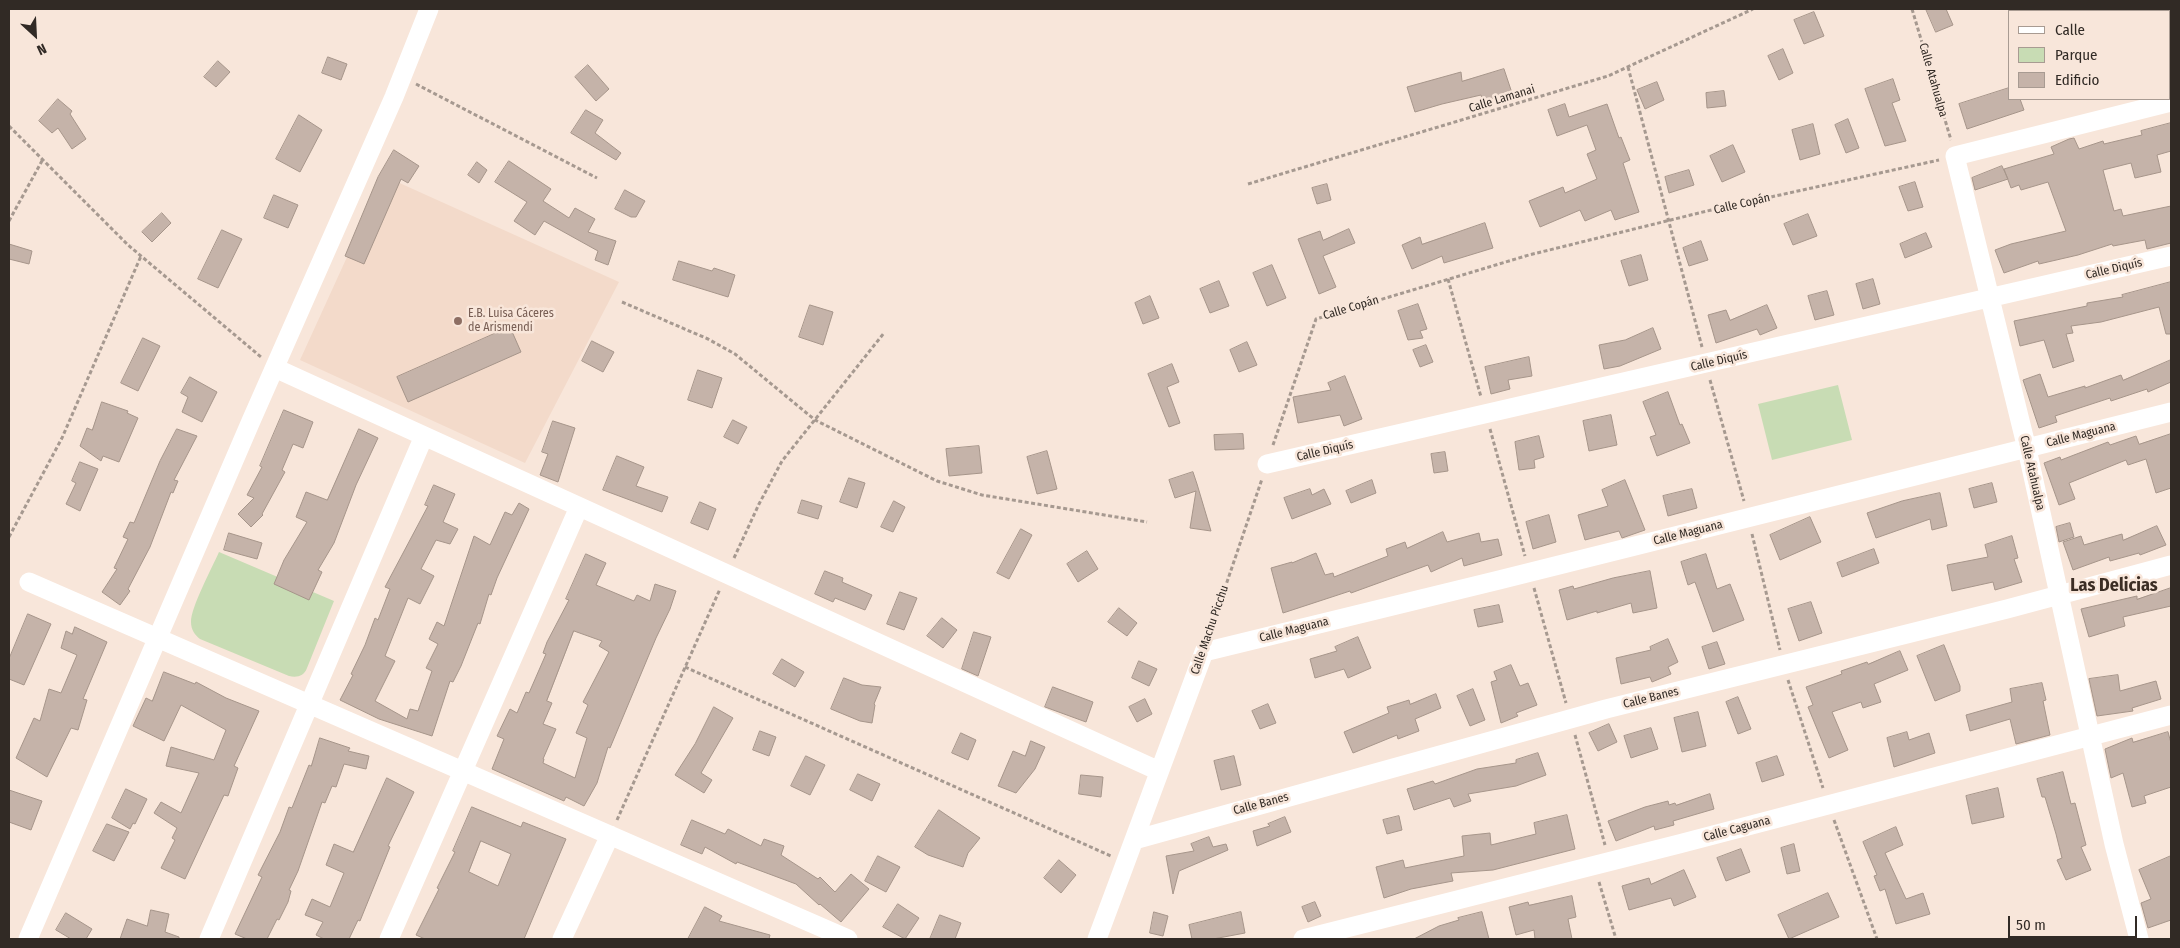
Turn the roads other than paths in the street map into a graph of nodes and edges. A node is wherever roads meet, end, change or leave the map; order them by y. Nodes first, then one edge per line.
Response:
1 (429, 9) edge
2 (2160, 102) edge
3 (2171, 256) edge
4 (1990, 299) junction
5 (275, 368) junction
6 (2171, 412) edge
7 (424, 436) junction
8 (2027, 449) junction
9 (1267, 464) road end
10 (580, 507) junction
11 (2171, 565) edge
12 (29, 582) dead end
13 (2058, 594) junction
14 (158, 638) junction
15 (1204, 652) joint
16 (309, 704) junction
17 (2171, 715) edge
18 (2090, 736) junction
19 (463, 771) junction
20 (1159, 771) junction
21 (610, 835) junction
22 (1134, 840) junction
23 (28, 939) edge
24 (209, 939) edge
25 (390, 939) edge
26 (562, 939) edge
27 (848, 939) edge
28 (1097, 939) edge
29 (1303, 939) edge
30 (2139, 939) edge

1 - 5 street
2 - 4 street, Calle Atahualpa
3 - 4 street, Calle Diquís
4 - 8 street, Calle Atahualpa
4 - 9 street, Calle Diquís
5 - 7 street
5 - 14 street
6 - 8 street, Calle Maguana
7 - 10 street
7 - 16 street
8 - 13 street, Calle Atahualpa
8 - 15 street, Calle Maguana
10 - 19 street
10 - 20 street
11 - 13 street, Calle Banes
12 - 14 street
13 - 18 street, Calle Atahualpa
13 - 22 street, Calle Banes
14 - 16 street
14 - 23 street
15 - 20 street, Calle Machu Picchu
16 - 19 street
16 - 24 street
17 - 18 street, Calle Caguana
18 - 29 street, Calle Caguana
18 - 30 street, Calle Atahualpa
19 - 21 street
19 - 25 street
20 - 22 street, Calle Machu Picchu
21 - 26 street
21 - 27 street
22 - 28 street, Calle Machu Picchu

